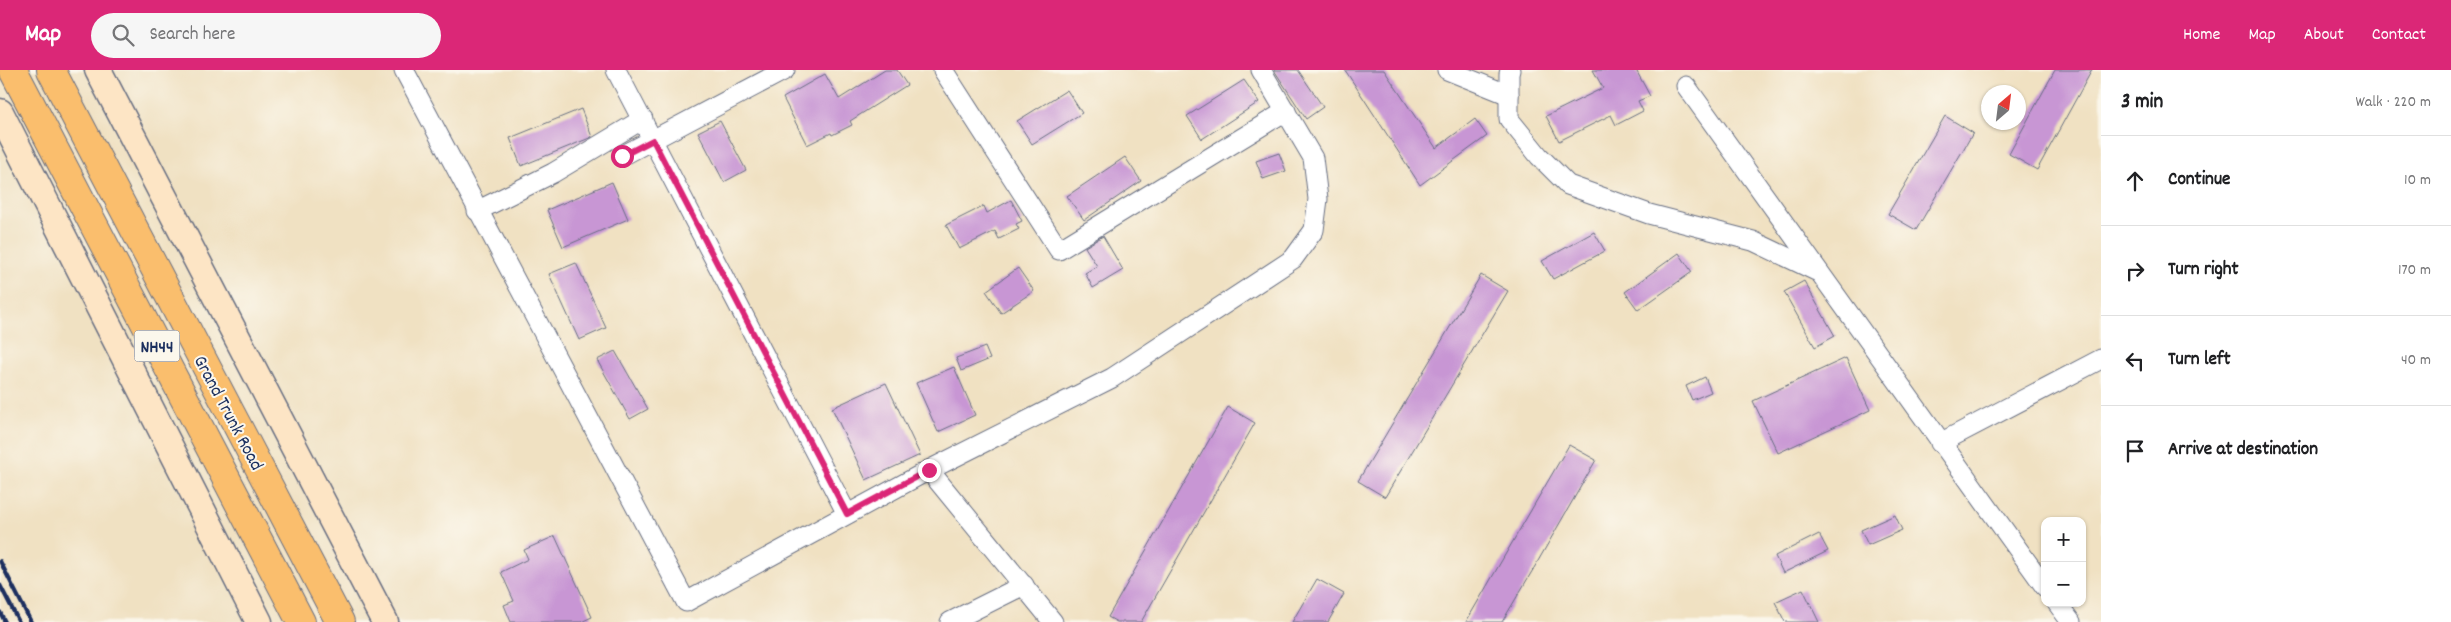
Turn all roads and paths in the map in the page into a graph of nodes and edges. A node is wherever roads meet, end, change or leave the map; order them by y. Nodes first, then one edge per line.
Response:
1 (13, 70) edge
2 (50, 70) edge
3 (98, 70) edge
4 (404, 70) edge
5 (616, 70) edge
6 (785, 70) edge
7 (943, 70) edge
8 (1261, 70) edge
9 (1447, 70) edge
10 (1510, 70) edge
11 (1686, 86) dead end
12 (1509, 95) junction
13 (1286, 111) junction
14 (0, 112) edge
15 (642, 120) junction
16 (653, 140) junction
17 (622, 156) dead end
18 (477, 211) junction
19 (1818, 271) junction
20 (2101, 359) edge
21 (1940, 443) junction
22 (929, 470) junction
23 (847, 514) junction
24 (2041, 582) edge
25 (1024, 585) junction
26 (2060, 607) edge
27 (380, 611) edge
28 (339, 619) edge
29 (260, 622) edge
30 (301, 622) edge
31 (950, 622) edge
32 (1053, 622) edge
33 (2071, 622) edge

1 - 30 highway, Grand Trunk Road / NH44
2 - 28 highway, Grand Trunk Road / NH44
3 - 27 street
4 - 18 street
5 - 15 street
6 - 16 street
7 - 13 street
8 - 13 street
9 - 12 street
10 - 12 street
11 - 19 street
12 - 19 street
13 - 22 street
14 - 29 street
15 - 16 street
15 - 18 street
16 - 17 street
16 - 23 street
18 - 23 street
19 - 21 street
20 - 21 street
21 - 24 street
22 - 23 street
22 - 25 street
25 - 31 street
25 - 32 street
26 - 33 street

